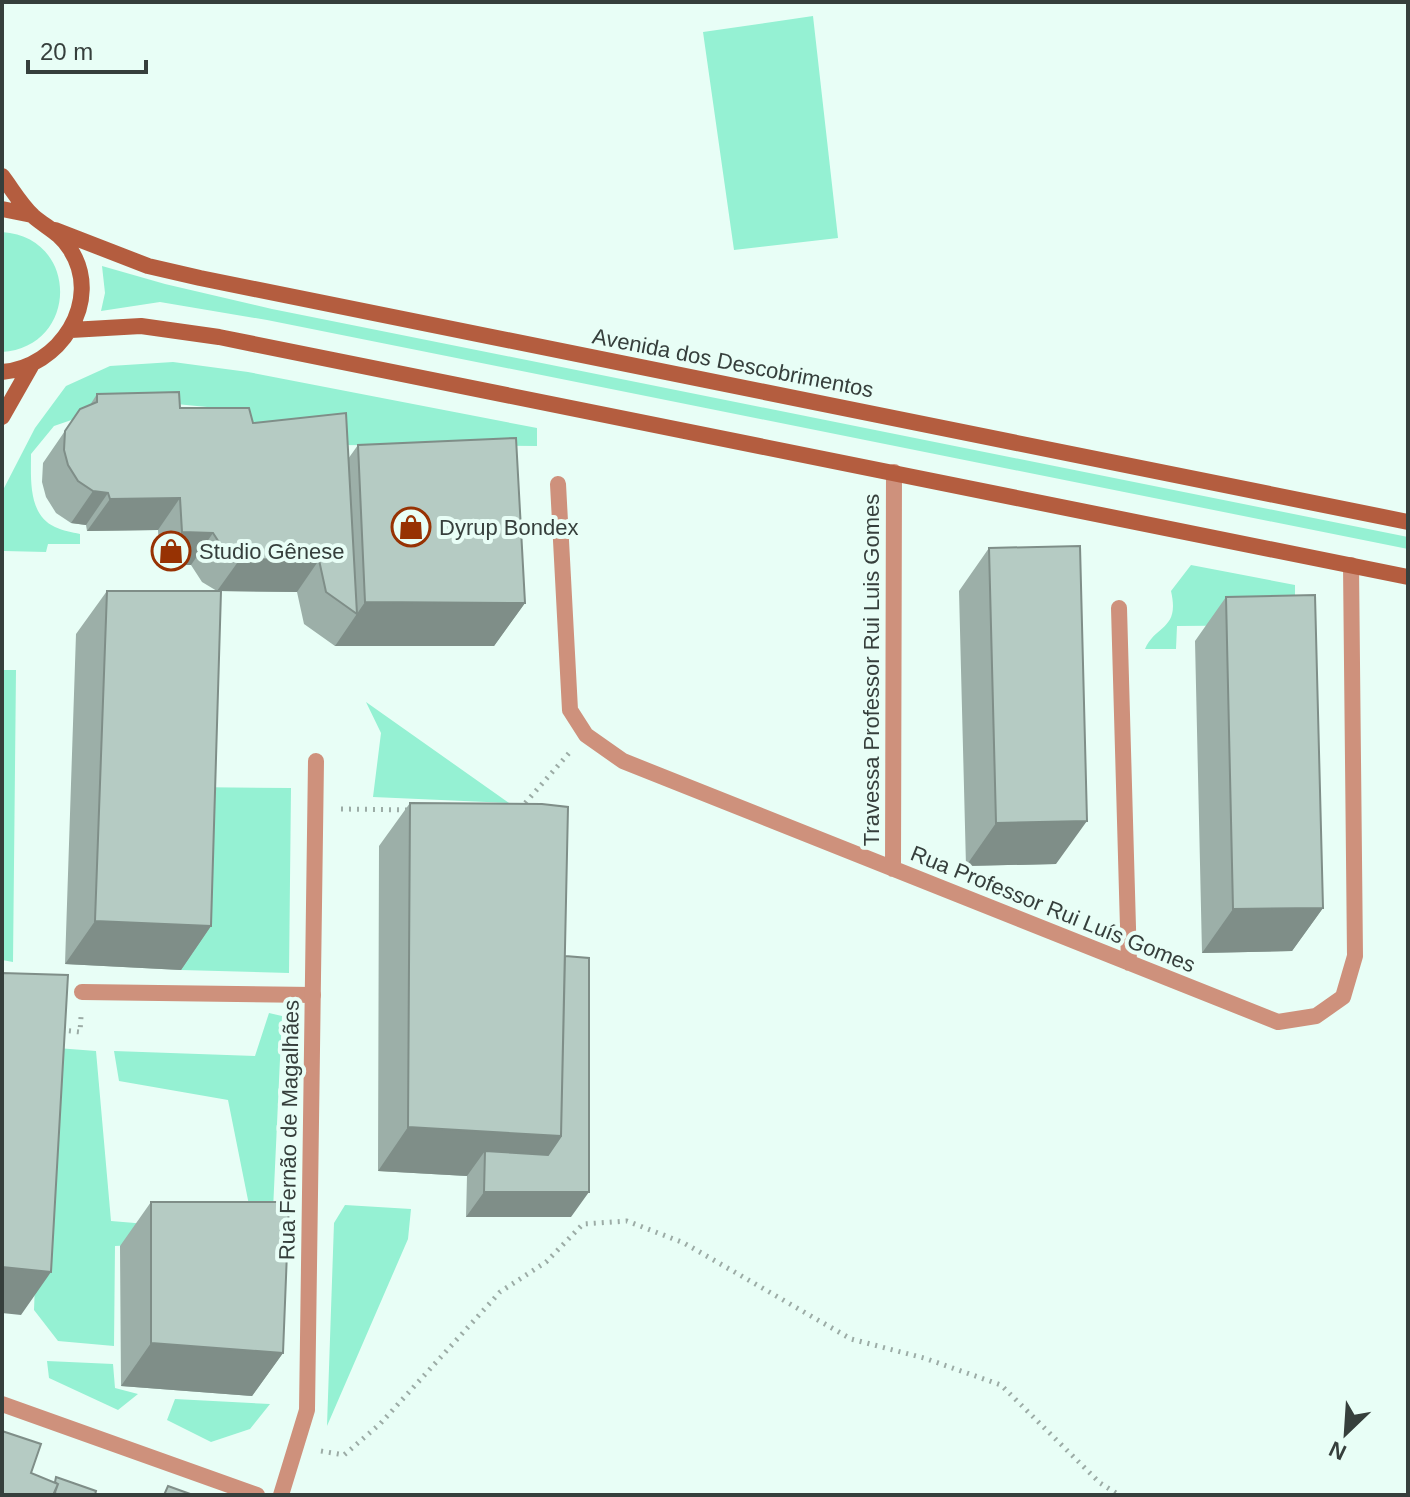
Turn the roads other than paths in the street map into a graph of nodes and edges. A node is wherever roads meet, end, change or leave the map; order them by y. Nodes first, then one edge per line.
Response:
1 (2, 176) edge
2 (2, 209) edge
3 (32, 215) junction
4 (55, 230) junction
5 (71, 330) junction
6 (31, 366) junction
7 (2, 372) edge
8 (2, 417) edge
9 (894, 472) junction
10 (558, 484) dead end
11 (1408, 522) edge
12 (1351, 565) junction
13 (1408, 577) edge
14 (1119, 608) dead end
15 (316, 761) dead end
16 (893, 869) junction
17 (1129, 963) junction
18 (82, 992) dead end
19 (313, 995) junction
20 (2, 1404) edge
21 (257, 1495) edge
22 (281, 1495) edge

1 - 3 main road
2 - 3 main road
3 - 4 main road
4 - 5 main road
4 - 11 main road, Avenida dos Descobrimentos
5 - 6 main road
5 - 9 main road
6 - 7 main road
6 - 8 main road
9 - 12 main road
9 - 16 street, Travessa Professor Rui Luis Gomes
10 - 16 street, Rua Professor Rui Luís Gomes
12 - 13 main road
12 - 17 street, Rua Professor Rui Luís Gomes
14 - 17 street
15 - 19 street, Rua Fernão de Magalhães
16 - 17 street, Rua Professor Rui Luís Gomes
18 - 19 street
19 - 22 street, Rua Fernão de Magalhães
20 - 21 street

